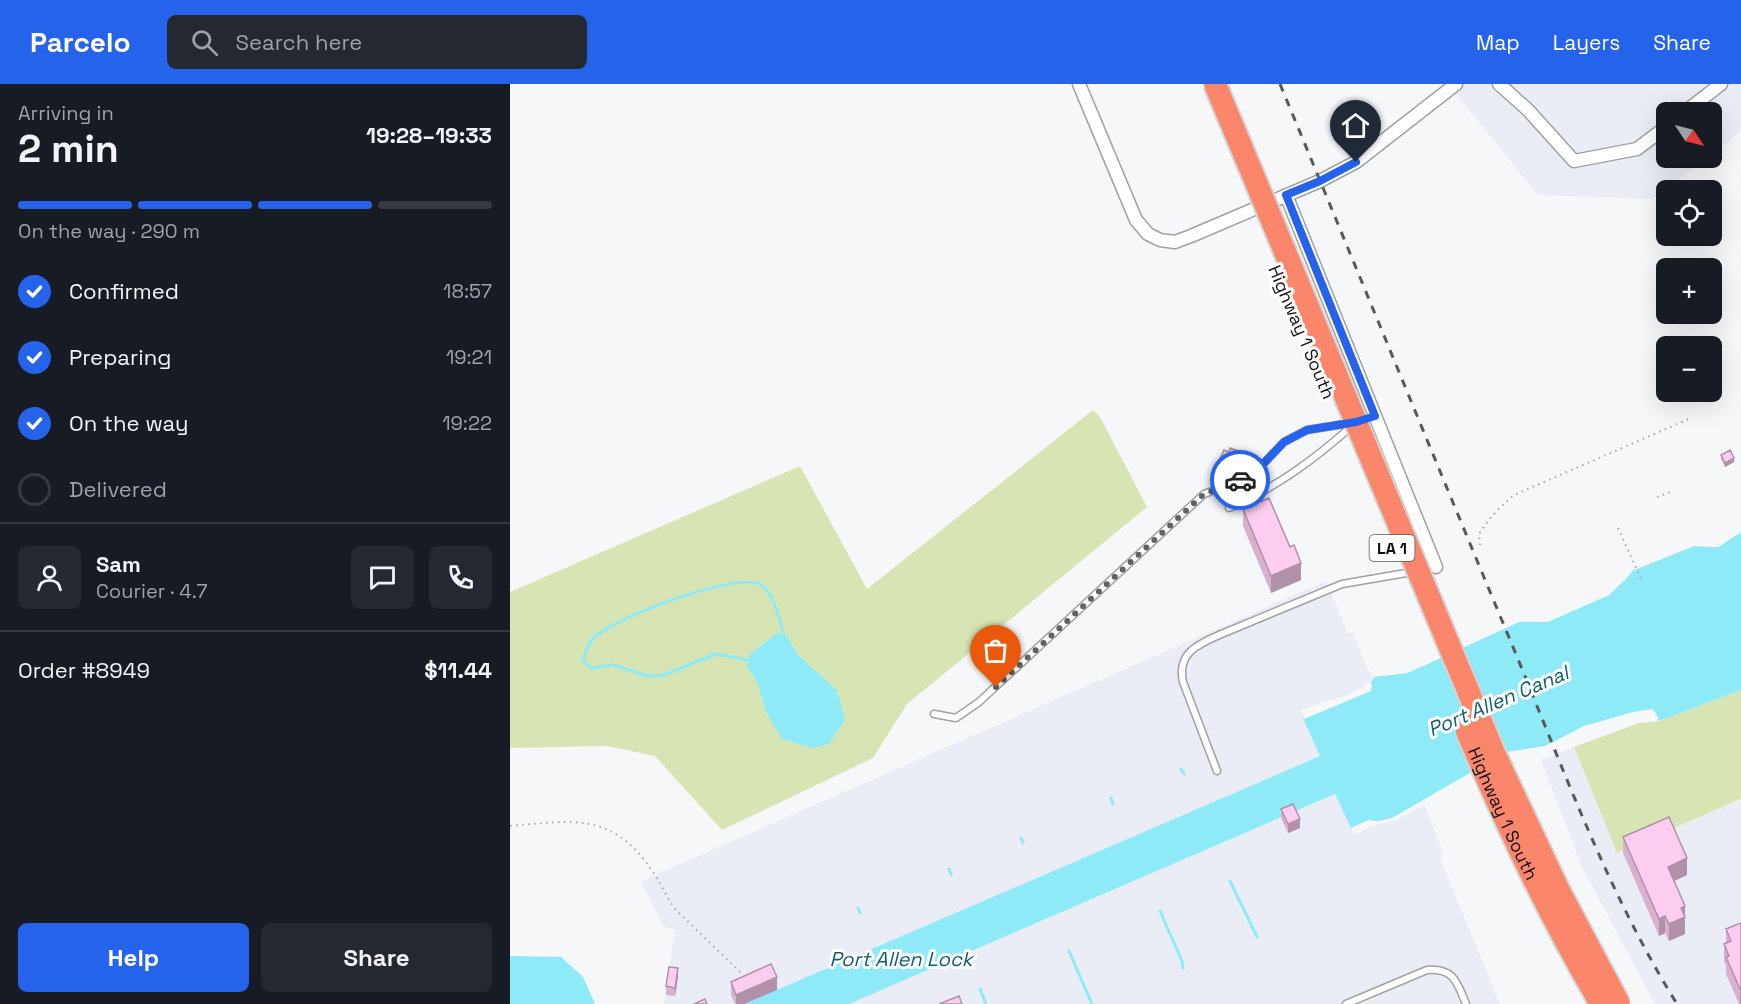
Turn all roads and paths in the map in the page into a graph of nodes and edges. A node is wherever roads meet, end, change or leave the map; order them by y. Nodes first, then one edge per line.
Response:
1 (1079, 84) edge
2 (1199, 84) edge
3 (1215, 84) edge
4 (1455, 84) edge
5 (1499, 84) edge
6 (1721, 84) edge
7 (1697, 102) edge
8 (1656, 135) edge
9 (1286, 195) junction
10 (1375, 416) junction
11 (1691, 418) dead end
12 (1356, 422) junction
13 (1670, 492) dead end
14 (1657, 498) dead end
15 (1229, 508) dead end
16 (1618, 528) dead end
17 (1480, 545) dead end
18 (1436, 567) joint
19 (1642, 581) dead end
20 (934, 714) dead end
21 (1217, 771) dead end
22 (510, 826) edge
23 (742, 974) edge
24 (1346, 1004) edge
25 (1466, 1004) edge
26 (1602, 1004) edge
27 (1619, 1004) edge

1 - 9 street
2 - 26 highway, Highway 1 South / LA 1, bridge
3 - 27 highway, bridge
4 - 9 street
5 - 8 street
6 - 7 street
9 - 10 street
10 - 12 lane
10 - 18 street
11 - 17 path
12 - 15 lane
12 - 20 lane
13 - 14 path
16 - 19 path
18 - 21 lane
22 - 23 path
24 - 25 lane

